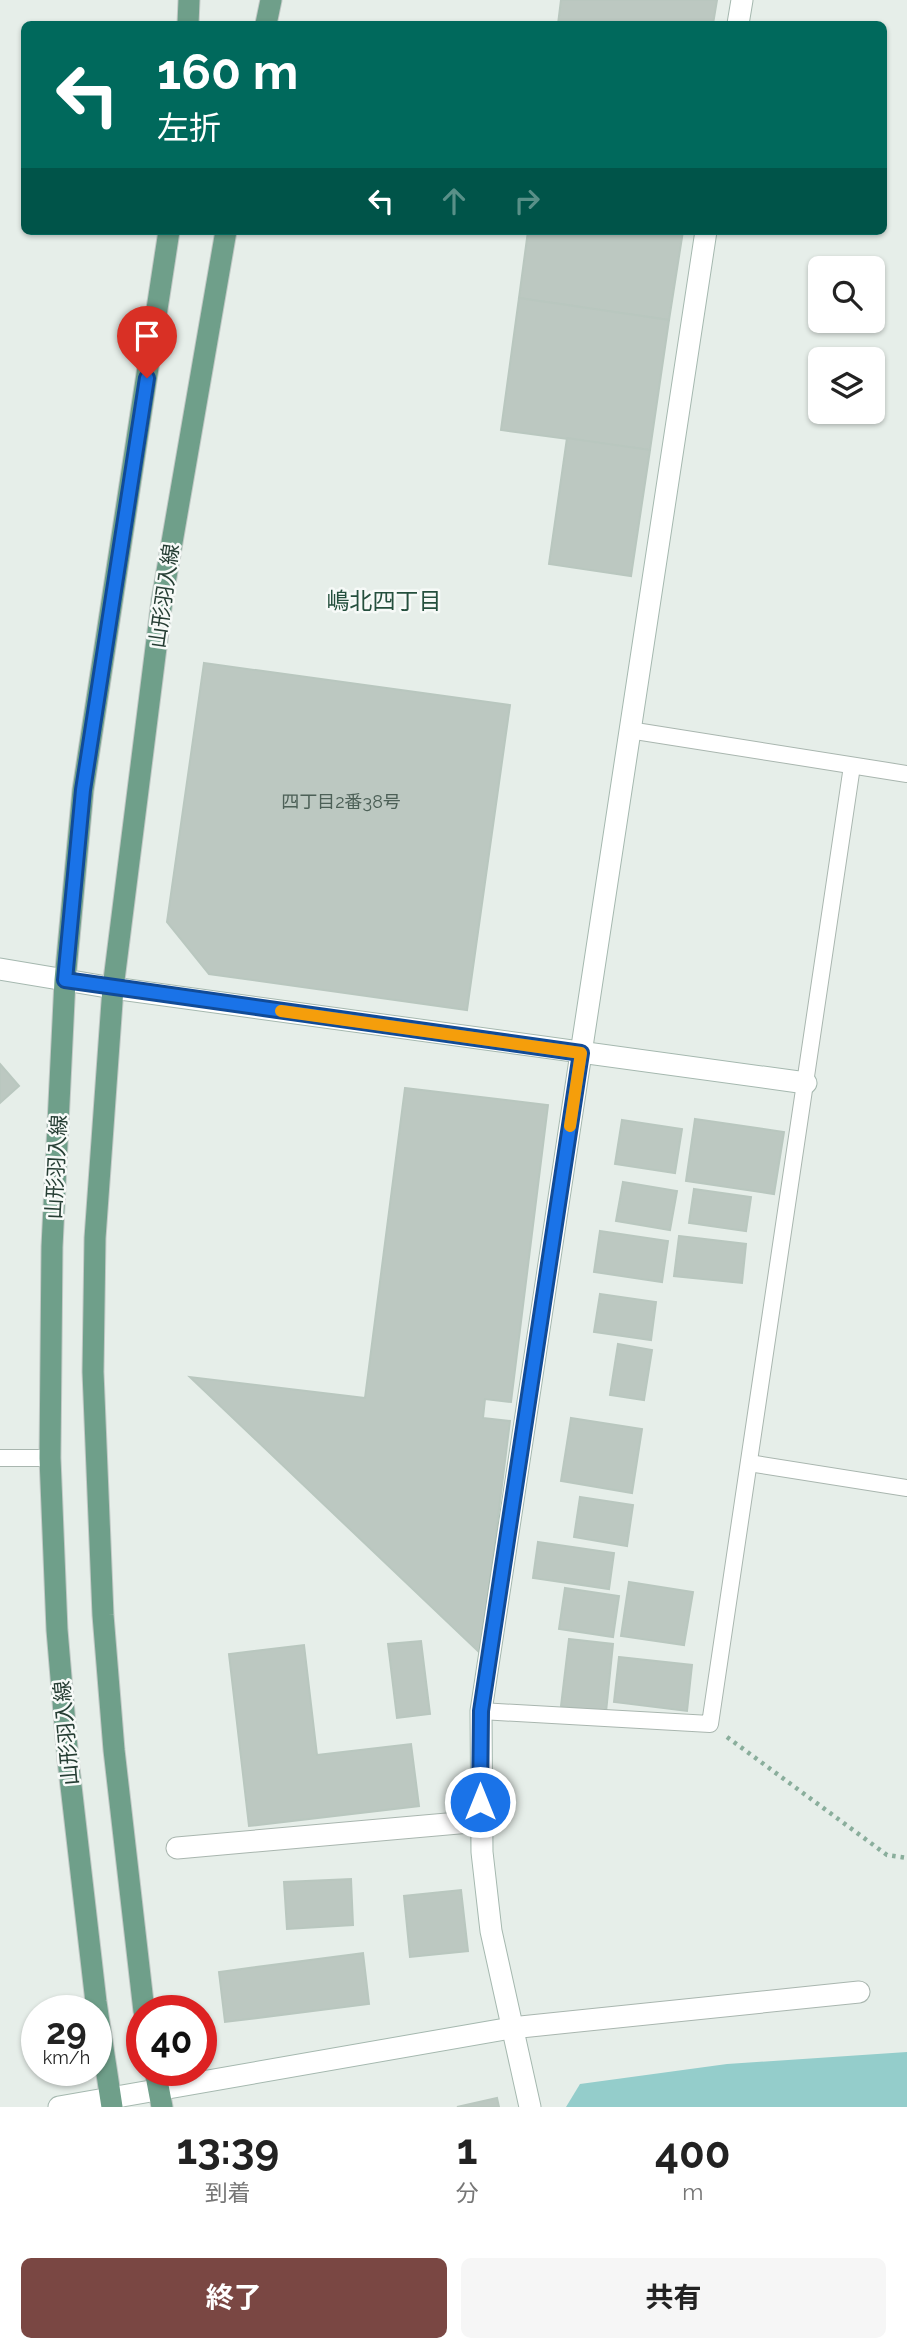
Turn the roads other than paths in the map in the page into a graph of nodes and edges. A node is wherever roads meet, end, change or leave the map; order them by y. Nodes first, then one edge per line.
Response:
1 (189, 0) edge
2 (271, 0) edge
3 (742, 0) edge
4 (188, 21) edge
5 (267, 21) edge
6 (738, 21) edge
7 (168, 235) edge
8 (225, 235) edge
9 (705, 235) edge
10 (629, 730) junction
11 (852, 766) junction
12 (907, 774) edge
13 (0, 969) edge
14 (65, 980) junction
15 (113, 988) junction
16 (581, 1053) junction
17 (806, 1083) junction
18 (0, 1458) edge
19 (50, 1458) junction
20 (749, 1463) junction
21 (907, 1488) edge
22 (481, 1711) junction
23 (481, 1821) junction
24 (177, 1848) dead end
25 (859, 1992) dead end
26 (142, 1995) edge
27 (511, 2028) junction
28 (159, 2089) edge
29 (111, 2103) edge
30 (59, 2107) edge
31 (530, 2107) edge

1 - 4 main road
2 - 5 main road
3 - 6 street
7 - 14 main road, 山形羽入線
8 - 15 main road, 山形羽入線
9 - 10 street
10 - 11 lane
10 - 16 street
11 - 12 lane
11 - 17 lane
13 - 14 street
14 - 15 street
14 - 19 main road, 山形羽入線
15 - 16 street
15 - 26 main road, 山形羽入線
16 - 17 street
16 - 22 street
17 - 20 lane
18 - 19 lane
19 - 29 main road, 山形羽入線
20 - 21 lane
20 - 22 lane
22 - 23 street
23 - 24 street
23 - 27 street
25 - 27 street
27 - 28 street
27 - 31 street
28 - 29 street
29 - 30 street

